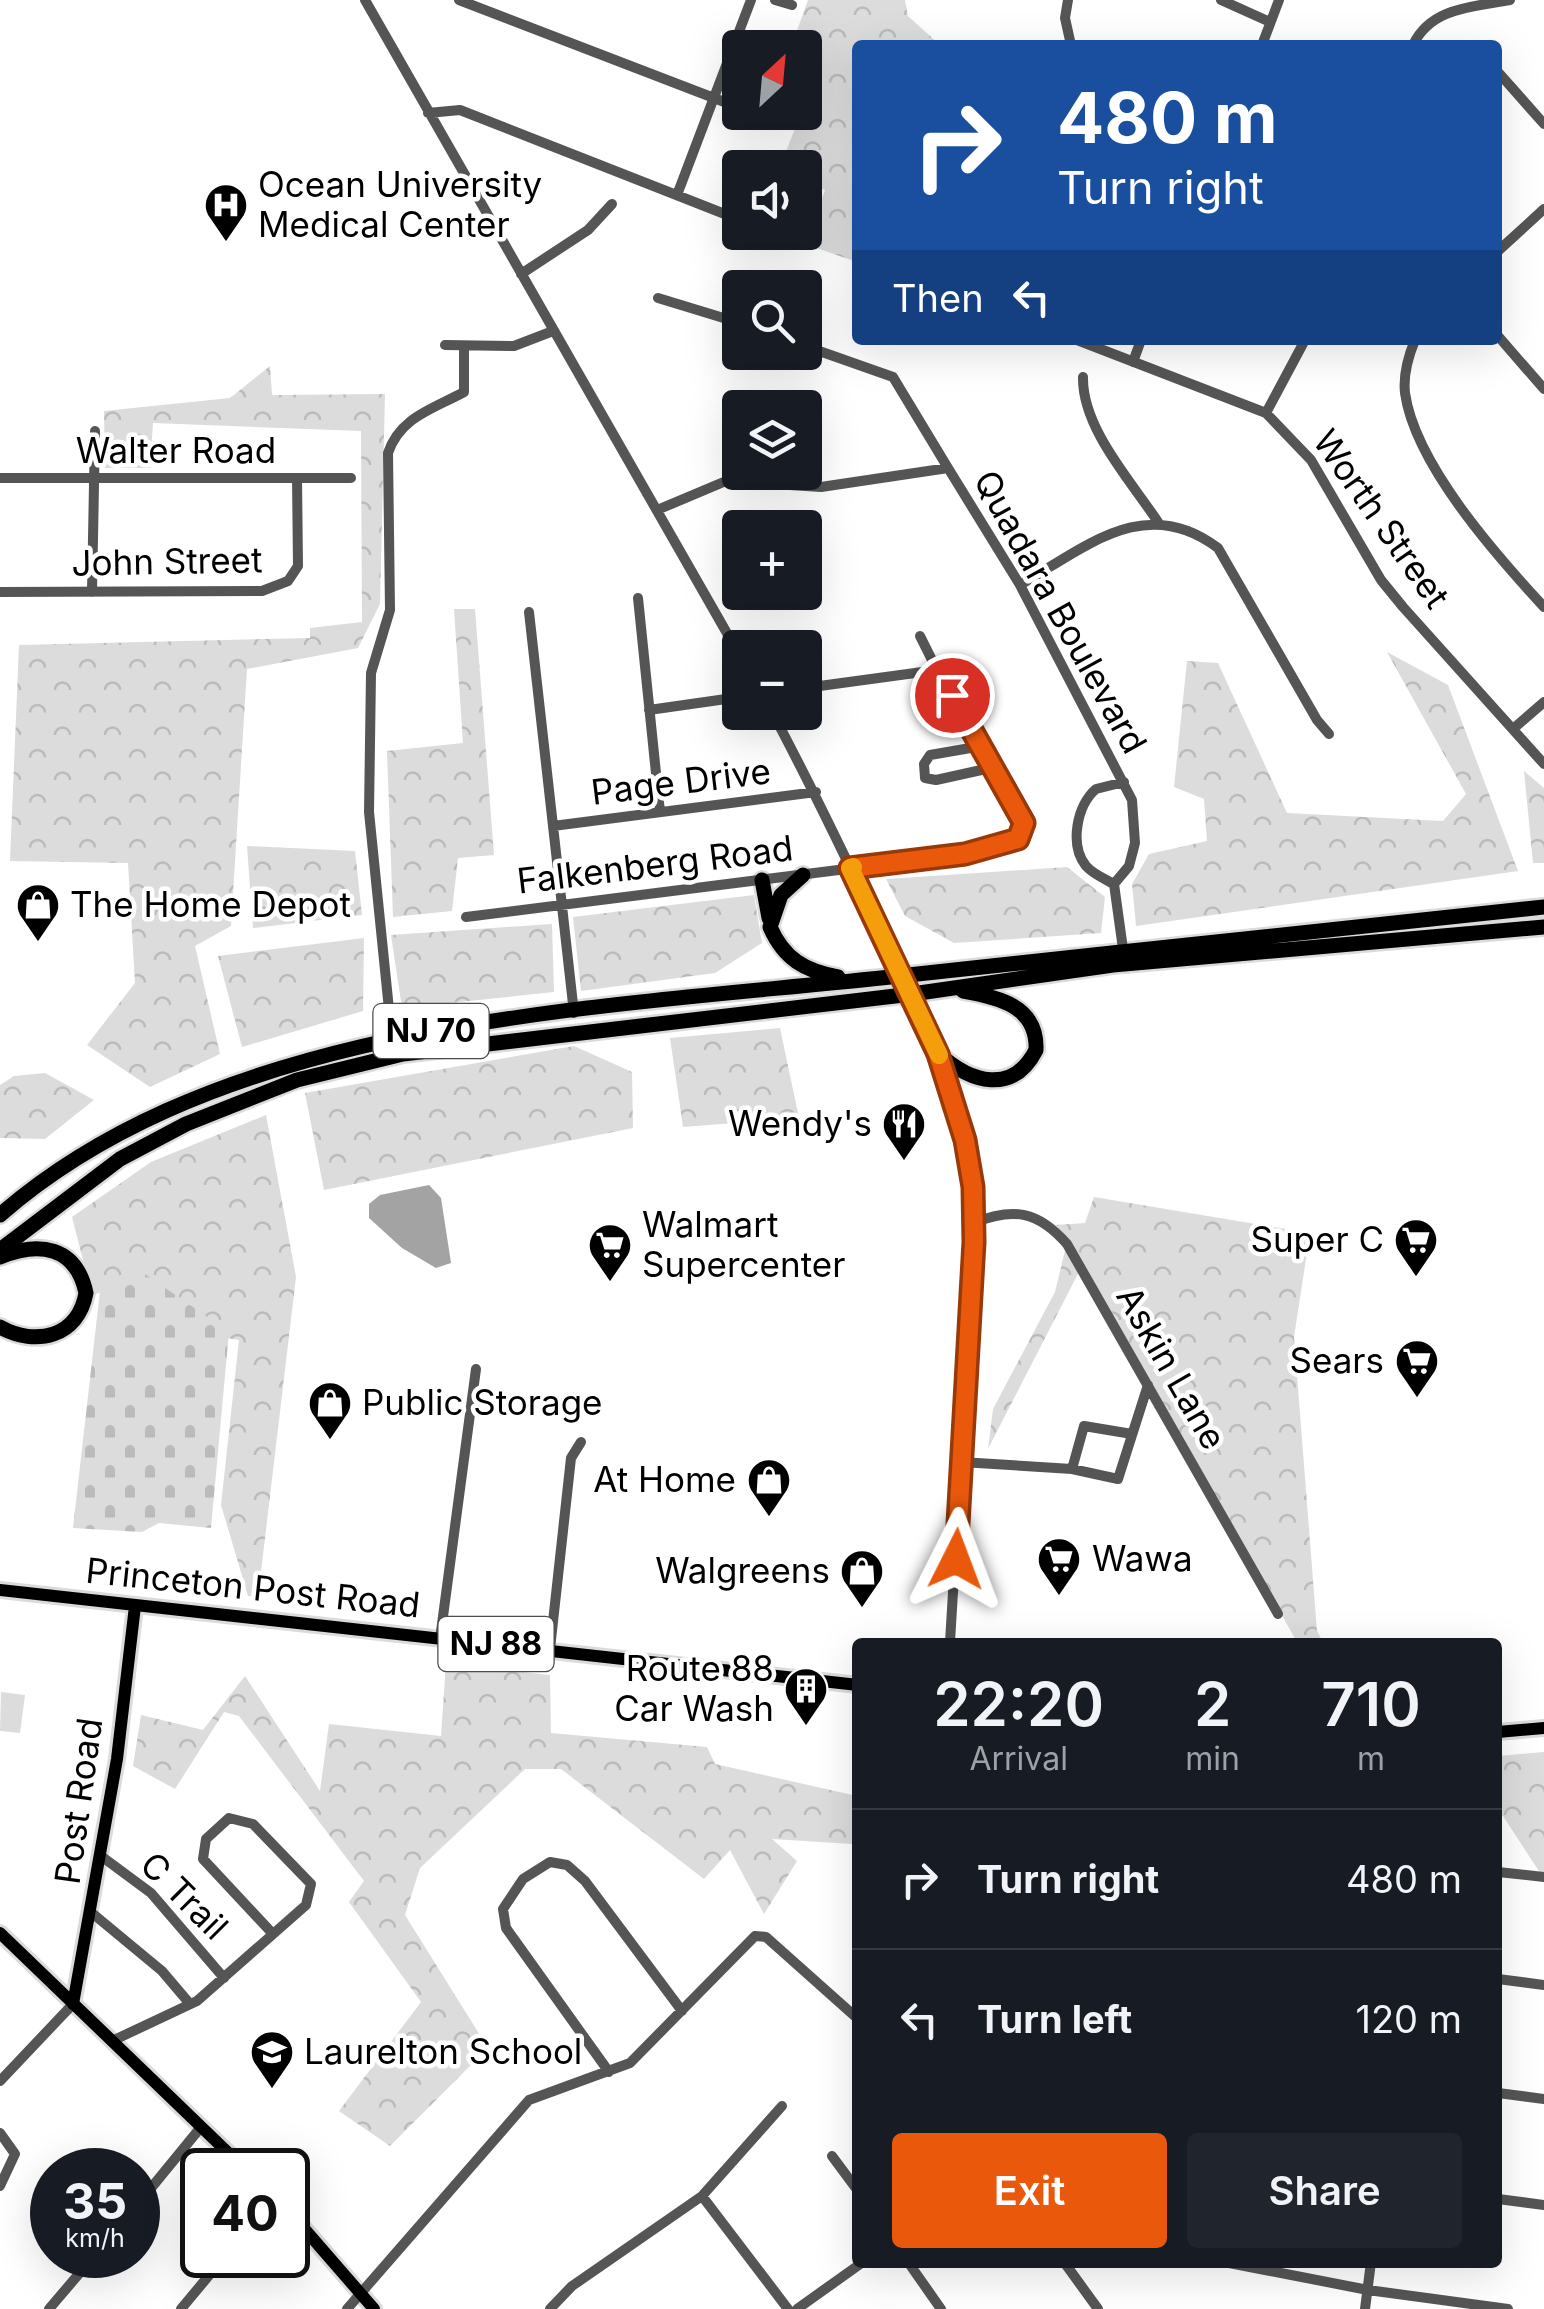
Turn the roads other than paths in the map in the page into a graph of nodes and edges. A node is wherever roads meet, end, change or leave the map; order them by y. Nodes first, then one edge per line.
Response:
1 (384, 0) edge
2 (458, 0) edge
3 (751, 0) edge
4 (776, 0) edge
5 (1068, 0) edge
6 (1221, 0) edge
7 (1279, 0) edge
8 (1510, 0) edge
9 (367, 4) edge
10 (792, 5) dead end
11 (491, 6) edge
12 (1270, 22) junction
13 (1070, 40) edge
14 (1264, 40) edge
15 (1416, 40) edge
16 (1502, 77) edge
17 (714, 99) junction
18 (722, 102) edge
19 (428, 113) junction
20 (1544, 124) edge
21 (678, 195) junction
22 (612, 204) dead end
23 (1544, 210) edge
24 (722, 213) edge
25 (1502, 245) edge
26 (521, 274) junction
27 (658, 298) dead end
28 (722, 318) edge
29 (553, 331) junction
30 (1502, 341) edge
31 (445, 345) dead end
32 (1090, 345) edge
33 (1139, 345) edge
34 (1302, 345) edge
35 (1414, 345) edge
36 (464, 346) junction
37 (822, 352) edge
38 (1133, 362) junction
39 (1083, 377) dead end
40 (1544, 389) edge
41 (1266, 413) junction
42 (95, 430) dead end
43 (948, 468) junction
44 (0, 478) edge
45 (298, 478) junction
46 (352, 478) dead end
47 (94, 479) junction
48 (657, 510) junction
49 (1158, 522) junction
50 (1020, 585) junction
51 (0, 592) edge
52 (92, 592) junction
53 (638, 598) dead end
54 (1544, 607) edge
55 (529, 612) dead end
56 (725, 630) edge
57 (920, 636) dead end
58 (937, 670) junction
59 (822, 686) edge
60 (722, 700) edge
61 (1544, 702) edge
62 (649, 710) junction
63 (1513, 729) junction
64 (782, 730) edge
65 (1329, 734) dead end
66 (982, 746) junction
67 (1544, 764) edge
68 (995, 768) junction
69 (1124, 782) junction
70 (816, 792) junction
71 (660, 812) junction
72 (553, 826) junction
73 (850, 868) junction
74 (803, 874) junction
75 (762, 880) junction
76 (1114, 884) junction
77 (562, 904) junction
78 (1544, 907) edge
79 (466, 916) dead end
80 (1544, 926) edge
81 (770, 927) junction
82 (1123, 949) junction
83 (902, 976) junction
84 (857, 981) junction
85 (949, 989) junction
86 (912, 994) junction
87 (574, 1013) junction
88 (392, 1039) junction
89 (938, 1054) junction
90 (0, 1215) edge
91 (973, 1223) junction
92 (0, 1254) edge
93 (0, 1327) edge
94 (476, 1369) dead end
95 (1148, 1384) junction
96 (1132, 1434) junction
97 (581, 1442) dead end
98 (961, 1462) junction
99 (1072, 1469) junction
100 (0, 1590) edge
101 (135, 1606) junction
102 (1278, 1614) dead end
103 (950, 1638) edge
104 (440, 1639) junction
105 (550, 1649) junction
106 (852, 1684) edge
107 (1544, 1728) edge
108 (1502, 1732) edge
109 (101, 1856) junction
110 (1502, 1873) edge
111 (1544, 1878) edge
112 (92, 1913) junction
113 (0, 1933) edge
114 (272, 1933) junction
115 (224, 1978) junction
116 (1502, 1980) edge
117 (1544, 1985) edge
118 (73, 2004) junction
119 (190, 2004) junction
120 (682, 2011) junction
121 (852, 2014) edge
122 (112, 2040) junction
123 (609, 2072) junction
124 (0, 2080) edge
125 (1502, 2094) edge
126 (1544, 2099) edge
127 (782, 2106) dead end
128 (201, 2127) junction
129 (0, 2133) edge
130 (223, 2148) edge
131 (832, 2156) dead end
132 (160, 2177) edge
133 (852, 2183) edge
134 (0, 2186) edge
135 (702, 2196) junction
136 (1502, 2199) edge
137 (1544, 2204) edge
138 (310, 2235) edge
139 (855, 2268) edge
140 (912, 2268) edge
141 (1068, 2268) edge
142 (1255, 2268) edge
143 (1370, 2268) edge
144 (75, 2278) edge
145 (207, 2278) edge
146 (1368, 2290) junction
147 (361, 2293) junction
148 (49, 2309) edge
149 (181, 2309) edge
150 (347, 2309) edge
151 (374, 2309) edge
152 (550, 2309) edge
153 (788, 2309) edge
154 (796, 2309) edge
155 (941, 2309) edge
156 (1098, 2309) edge
157 (1365, 2309) edge
158 (1508, 2309) edge

1 - 9 street
2 - 11 street
3 - 17 street
4 - 10 street
5 - 13 street
6 - 12 street
7 - 12 street
8 - 15 street
9 - 19 street
11 - 17 street
12 - 14 street
16 - 20 street
17 - 18 street
17 - 21 street
19 - 21 street
19 - 26 street
21 - 24 street
22 - 26 street
23 - 25 street
26 - 29 street
27 - 28 street
29 - 36 street
29 - 48 street
30 - 40 street
31 - 36 street
32 - 38 street, Worth Street
33 - 38 street
34 - 41 street
35 - 54 street
36 - 88 street
37 - 43 street
38 - 41 street, Worth Street
39 - 49 street
41 - 63 street, Worth Street
42 - 47 street
43 - 48 street, Quadara Boulevard
43 - 50 street, Quadara Boulevard
44 - 47 street, Walter Road
45 - 46 street, Walter Road
45 - 47 street, Walter Road
45 - 52 street, John Street
47 - 52 street
48 - 56 street
49 - 50 street
49 - 65 street
50 - 69 street, Quadara Boulevard
51 - 52 street, John Street
53 - 62 street
55 - 72 street
57 - 58 street
58 - 59 street
58 - 66 street
60 - 62 street
61 - 63 street
62 - 71 street
63 - 67 street, Worth Street
64 - 70 street
66 - 68 street
66 - 68 street
68 - 73 street, Falkenberg Road
69 - 76 street, Quadara Boulevard
69 - 76 street, Quadara Boulevard
70 - 71 street, Page Drive
70 - 73 street
71 - 72 street, Page Drive
72 - 77 street
73 - 74 street, Falkenberg Road
73 - 83 street
74 - 75 street, Falkenberg Road
74 - 81 highway
75 - 77 street, Falkenberg Road
75 - 81 highway
76 - 82 street
77 - 79 street, Falkenberg Road
77 - 87 street
78 - 82 highway, NJ 70
80 - 85 highway, NJ 70
81 - 84 highway
82 - 83 highway, NJ 70
83 - 84 highway, NJ 70
83 - 86 street
84 - 87 highway, NJ 70
85 - 86 highway, NJ 70
85 - 89 highway
86 - 89 street
86 - 92 highway, NJ 70
87 - 88 highway, NJ 70
88 - 90 highway, NJ 70
89 - 91 street
91 - 95 street, Askin Lane
91 - 98 street
92 - 93 highway
94 - 104 street
95 - 96 street
95 - 102 street, Askin Lane
96 - 99 street
96 - 99 street
97 - 105 street
98 - 99 street
98 - 103 street
100 - 101 main road, Princeton Post Road / NJ 88
101 - 104 main road, Princeton Post Road / NJ 88
101 - 109 main road, Post Road
104 - 105 main road, Princeton Post Road / NJ 88
105 - 106 main road, Princeton Post Road / NJ 88
107 - 108 main road
109 - 112 main road, Post Road
109 - 115 street, C Trail
110 - 111 street
112 - 118 main road, Post Road
112 - 119 street
113 - 118 main road
114 - 114 street
114 - 115 street
115 - 119 street
116 - 117 street
118 - 122 main road
118 - 124 street
119 - 122 street
120 - 121 street
120 - 123 street
120 - 123 street
122 - 128 main road
123 - 147 street
125 - 126 street
127 - 135 street
128 - 130 main road
128 - 132 street
129 - 134 street
131 - 133 street
135 - 152 street
135 - 153 street
136 - 137 street
138 - 147 main road
139 - 154 street
140 - 155 street
141 - 156 street
142 - 146 street
143 - 146 street
144 - 148 street
145 - 149 street
146 - 157 street
146 - 158 street
147 - 150 street
147 - 151 main road

